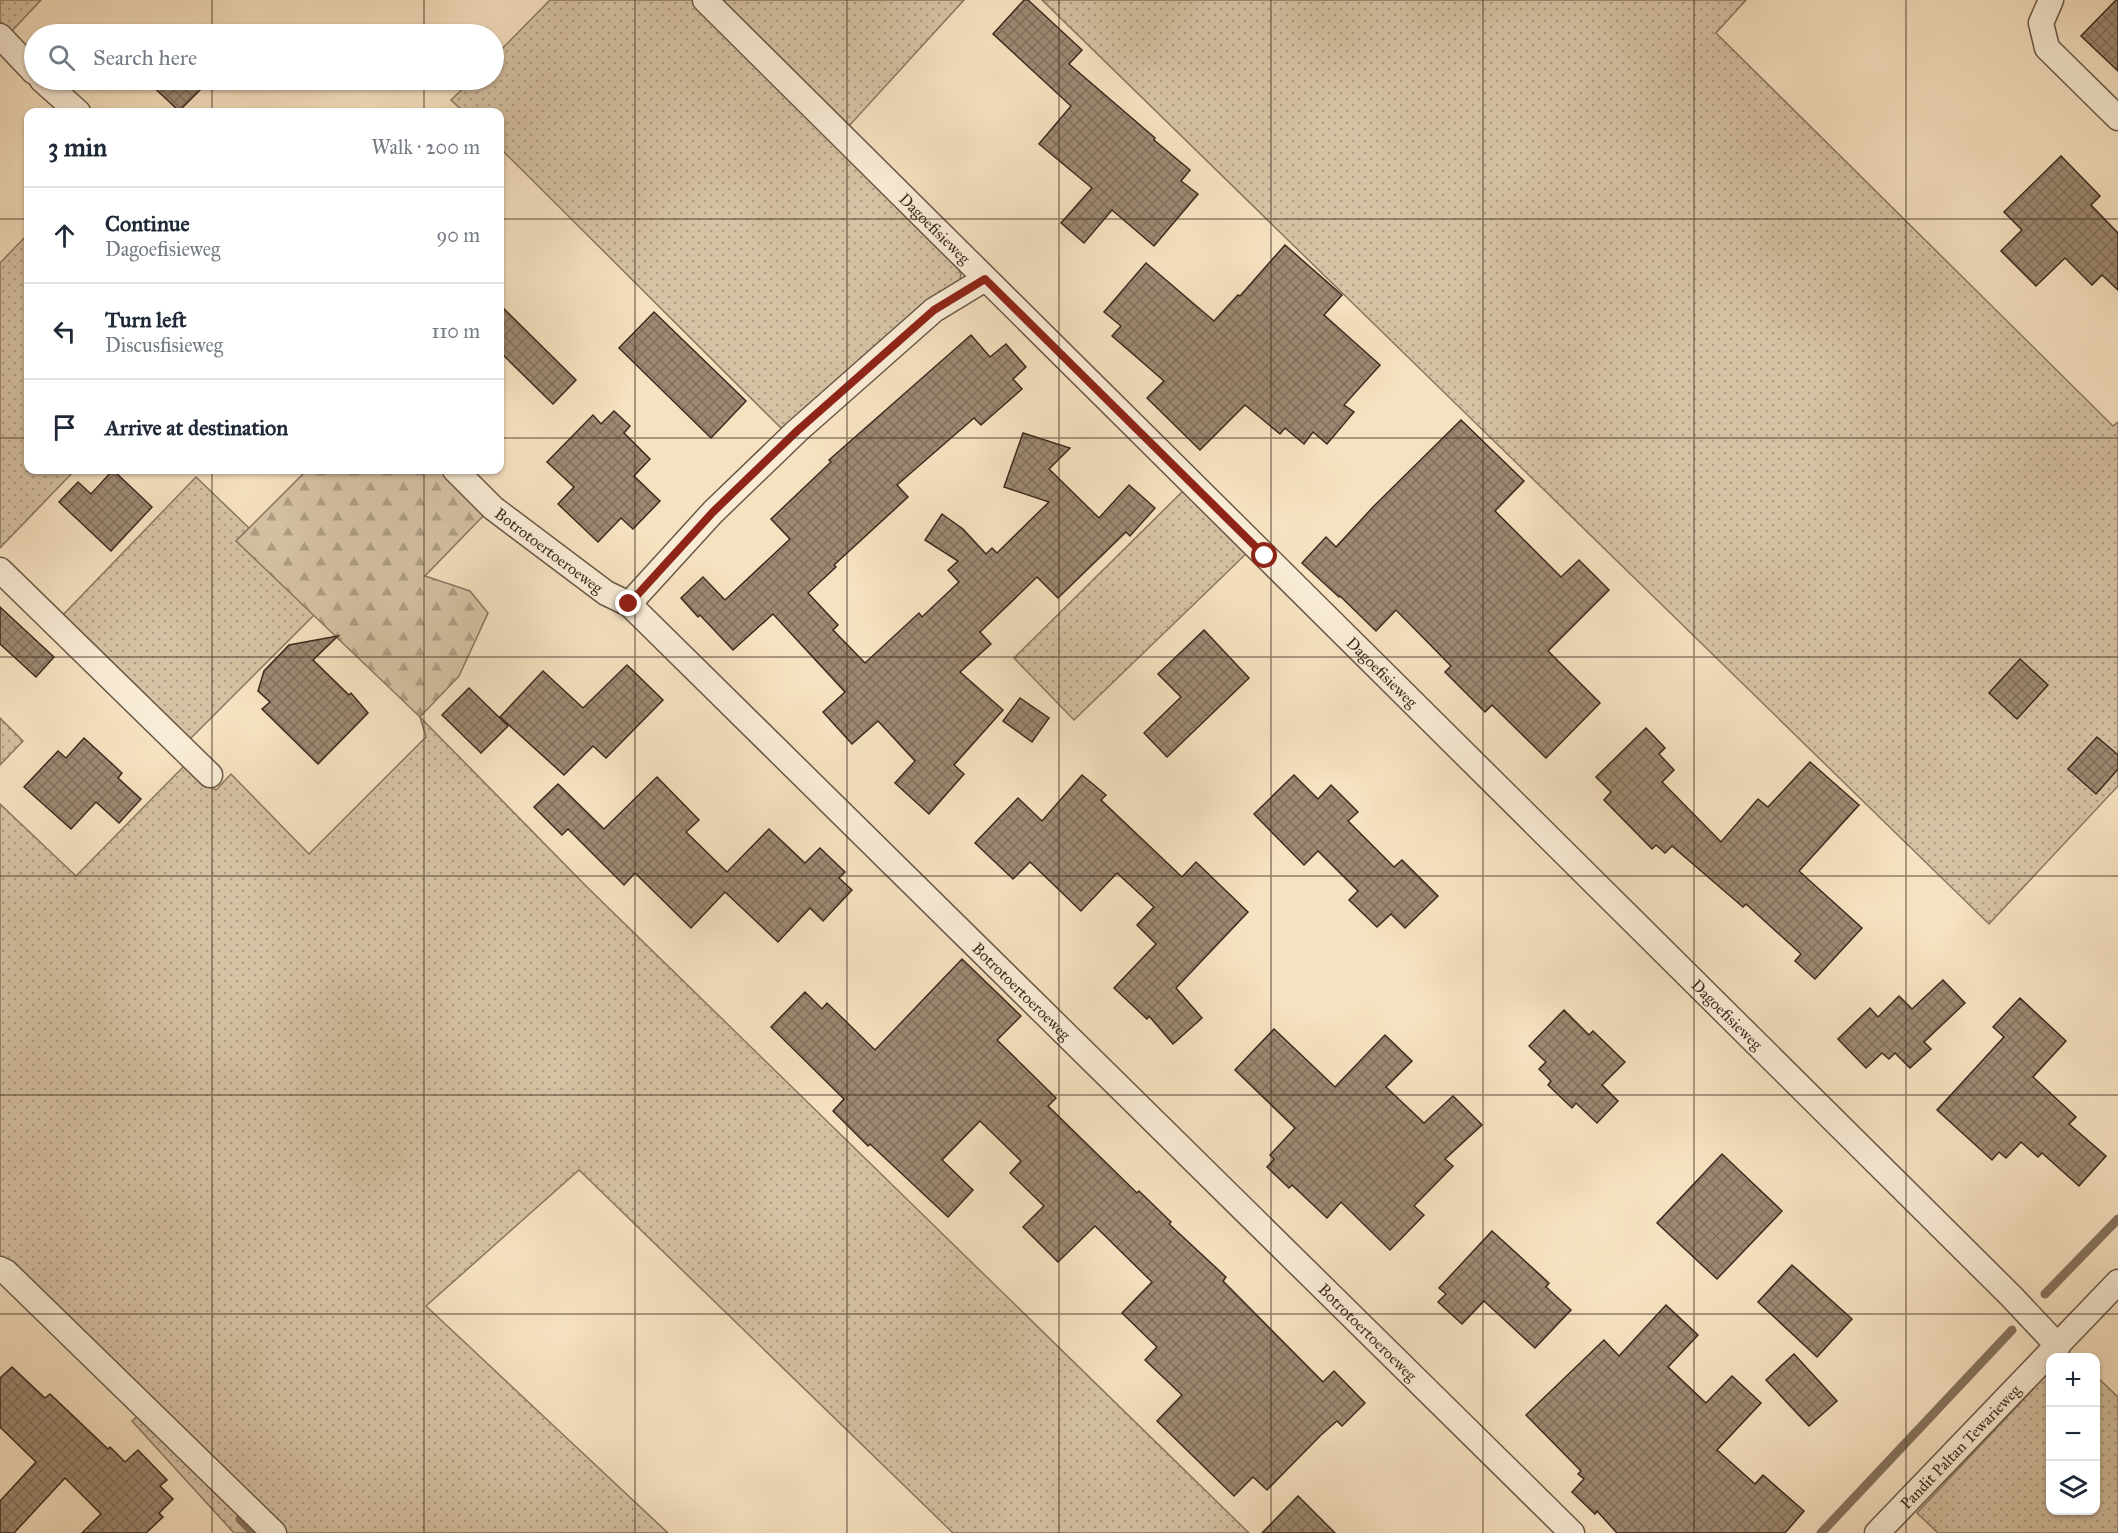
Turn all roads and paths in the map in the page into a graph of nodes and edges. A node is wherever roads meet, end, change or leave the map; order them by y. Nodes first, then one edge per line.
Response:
1 (705, 0) edge
2 (2051, 0) edge
3 (0, 36) edge
4 (24, 61) edge
5 (53, 90) edge
6 (74, 108) edge
7 (2118, 118) edge
8 (985, 279) junction
9 (459, 474) edge
10 (0, 570) edge
11 (629, 604) junction
12 (210, 775) dead end
13 (0, 1269) edge
14 (2118, 1282) edge
15 (2058, 1346) junction
16 (274, 1533) edge
17 (1572, 1533) edge
18 (1877, 1533) edge

1 - 8 street, Dagoefisieweg
2 - 7 street
3 - 4 street
5 - 6 street
8 - 11 street
8 - 15 street, Dagoefisieweg
9 - 11 street, Botrotoertoeroeweg
10 - 12 street
11 - 17 street, Botrotoertoeroeweg
13 - 16 street
14 - 15 street, Pandit Paltan Tewarieweg
15 - 18 street, Pandit Paltan Tewarieweg

